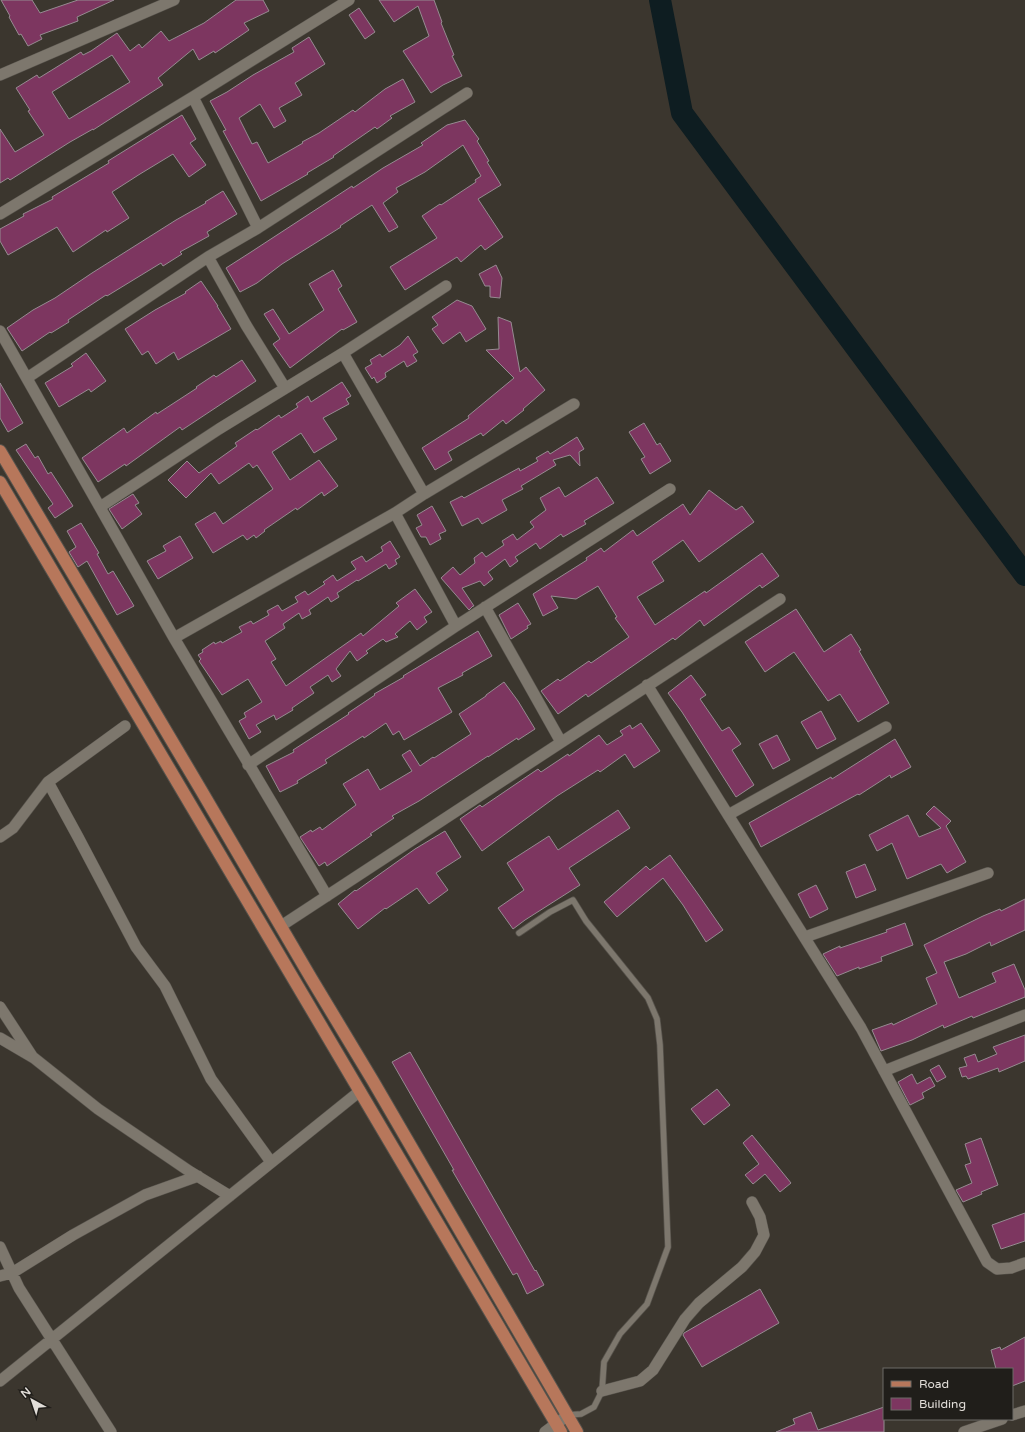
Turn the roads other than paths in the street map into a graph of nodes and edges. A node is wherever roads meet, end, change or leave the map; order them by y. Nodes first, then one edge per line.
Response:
1 (174, 0) edge
2 (349, 0) edge
3 (0, 75) edge
4 (466, 93) dead end
5 (194, 97) junction
6 (0, 214) edge
7 (258, 228) junction
8 (208, 258) junction
9 (446, 286) dead end
10 (0, 332) edge
11 (343, 353) junction
12 (27, 378) junction
13 (285, 388) junction
14 (574, 404) dead end
15 (0, 451) edge
16 (0, 482) edge
17 (670, 489) dead end
18 (424, 494) junction
19 (100, 507) junction
20 (395, 513) junction
21 (780, 599) dead end
22 (485, 608) junction
23 (456, 626) junction
24 (174, 638) junction
25 (647, 685) junction
26 (125, 726) dead end
27 (886, 727) dead end
28 (561, 742) junction
29 (248, 765) junction
30 (48, 782) junction
31 (728, 815) junction
32 (0, 836) edge
33 (988, 873) dead end
34 (327, 896) junction
35 (280, 926) junction
36 (519, 933) dead end
37 (805, 937) junction
38 (0, 1007) edge
39 (1025, 1015) edge
40 (0, 1038) edge
41 (34, 1058) junction
42 (884, 1071) junction
43 (360, 1091) junction
44 (271, 1162) junction
45 (198, 1176) junction
46 (230, 1196) junction
47 (752, 1202) dead end
48 (0, 1247) edge
49 (1025, 1263) edge
50 (12, 1273) junction
51 (0, 1276) edge
52 (52, 1338) junction
53 (0, 1381) edge
54 (602, 1391) junction
55 (1025, 1411) edge
56 (568, 1415) junction
57 (1013, 1416) edge
58 (999, 1420) edge
59 (559, 1428) edge
60 (111, 1432) edge
61 (546, 1432) edge
62 (577, 1432) edge
63 (964, 1432) edge

1 - 3 street
2 - 5 street
4 - 7 street
5 - 6 street
5 - 7 street
7 - 8 street
8 - 12 street
8 - 13 street
9 - 11 street
10 - 12 street
11 - 13 street
11 - 18 street
12 - 19 street
13 - 19 street
14 - 18 street
15 - 35 main road
16 - 43 main road
17 - 22 street
18 - 20 street
19 - 24 street
20 - 23 street
20 - 24 street
21 - 25 street
22 - 23 street
22 - 28 street
23 - 29 street
24 - 29 street
25 - 28 street
25 - 31 street
26 - 30 street
27 - 31 street
28 - 34 street
29 - 34 street
30 - 32 street
30 - 44 street
31 - 37 street
33 - 37 street
34 - 35 street
35 - 56 main road
36 - 54 lane
37 - 42 street
38 - 41 street
39 - 42 street
40 - 41 street
41 - 45 street
42 - 49 street
43 - 44 street
43 - 59 main road
44 - 46 street
45 - 46 street
45 - 50 street
46 - 52 street
47 - 54 street
48 - 50 street
50 - 51 street
50 - 52 street
52 - 53 street
52 - 60 street
54 - 56 lane
55 - 57 street
56 - 59 street
56 - 62 main road
58 - 63 street
59 - 61 street

